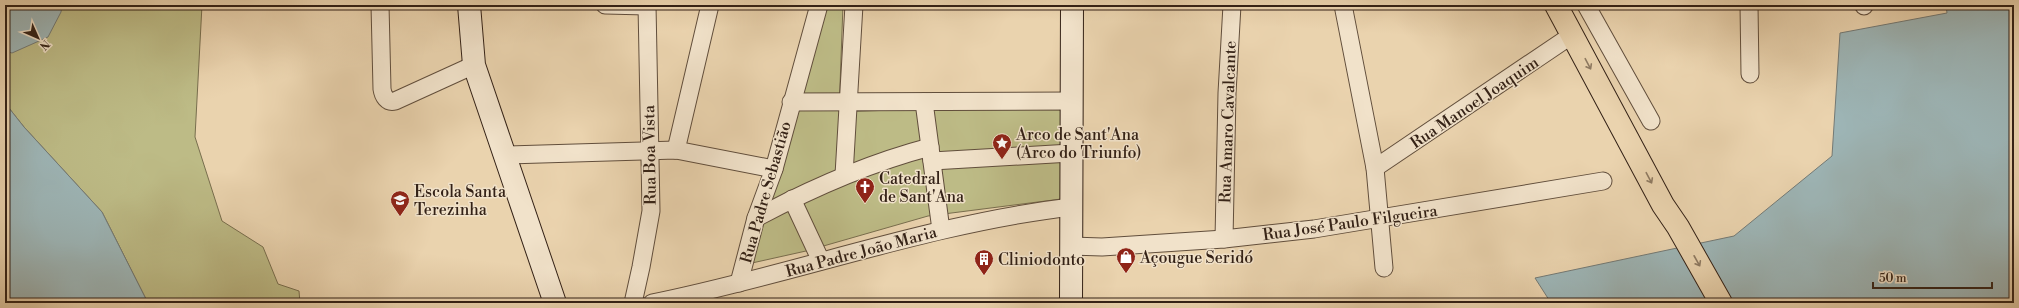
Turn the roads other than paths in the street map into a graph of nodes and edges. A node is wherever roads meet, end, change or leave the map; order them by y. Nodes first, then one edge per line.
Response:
1 (380, 5) edge
2 (469, 5) edge
3 (605, 5) edge
4 (710, 5) edge
5 (819, 5) edge
6 (854, 5) edge
7 (1072, 5) edge
8 (1232, 5) edge
9 (1343, 5) edge
10 (1556, 5) edge
11 (1586, 5) edge
12 (1748, 5) edge
13 (647, 6) edge
14 (1572, 35) junction
15 (474, 65) junction
16 (1750, 74) dead end
17 (848, 100) junction
18 (1072, 101) junction
19 (791, 102) junction
20 (924, 102) junction
21 (1651, 121) dead end
22 (676, 150) junction
23 (650, 151) junction
24 (1071, 153) junction
25 (506, 154) junction
26 (931, 154) junction
27 (1375, 168) junction
28 (774, 169) junction
29 (844, 175) junction
30 (1604, 181) dead end
31 (792, 199) junction
32 (1072, 207) junction
33 (756, 218) junction
34 (1379, 218) junction
35 (941, 230) junction
36 (1224, 239) junction
37 (1071, 246) junction
38 (821, 261) junction
39 (1384, 268) dead end
40 (739, 283) junction
41 (702, 298) edge
42 (555, 303) edge
43 (633, 303) edge
44 (652, 303) edge
45 (1071, 303) edge
46 (1721, 303) edge

1 - 15 street
2 - 15 main road
3 - 13 street
4 - 22 street
5 - 19 street, Rua Padre Sebastião
6 - 17 street
7 - 18 main road
8 - 36 street, Rua Amaro Cavalcante
9 - 27 street
10 - 14 main road
11 - 21 street
12 - 16 street
13 - 23 street, Rua Boa Vista
14 - 27 street, Rua Manoel Joaquim
14 -> 46 main road
15 - 25 main road
17 - 19 street, Rua Padre Sebastião
17 - 20 street, Rua Padre Sebastião
17 - 29 street
18 - 20 street, Rua Padre Sebastião
18 - 24 main road
19 - 28 street, Rua Padre Sebastião
20 - 26 street
22 - 23 street
22 - 28 street
23 - 25 street
23 - 43 street, Rua Boa Vista
24 - 26 street
24 - 32 main road
25 - 42 main road
26 - 29 street
26 - 35 street
27 - 34 street
28 - 33 street, Rua Padre Sebastião
29 - 31 street
30 - 34 street, Rua José Paulo Filgueira
31 - 33 street
31 - 38 street
32 - 35 street, Rua Padre João Maria
32 - 37 main road
33 - 40 street, Rua Padre Sebastião
34 - 36 street, Rua José Paulo Filgueira
34 - 39 street
35 - 38 street, Rua Padre João Maria
36 - 37 street, Rua José Paulo Filgueira
37 - 45 main road
38 - 40 street, Rua Padre João Maria
40 - 41 street, Rua Padre João Maria
41 - 44 street, Rua Padre João Maria

